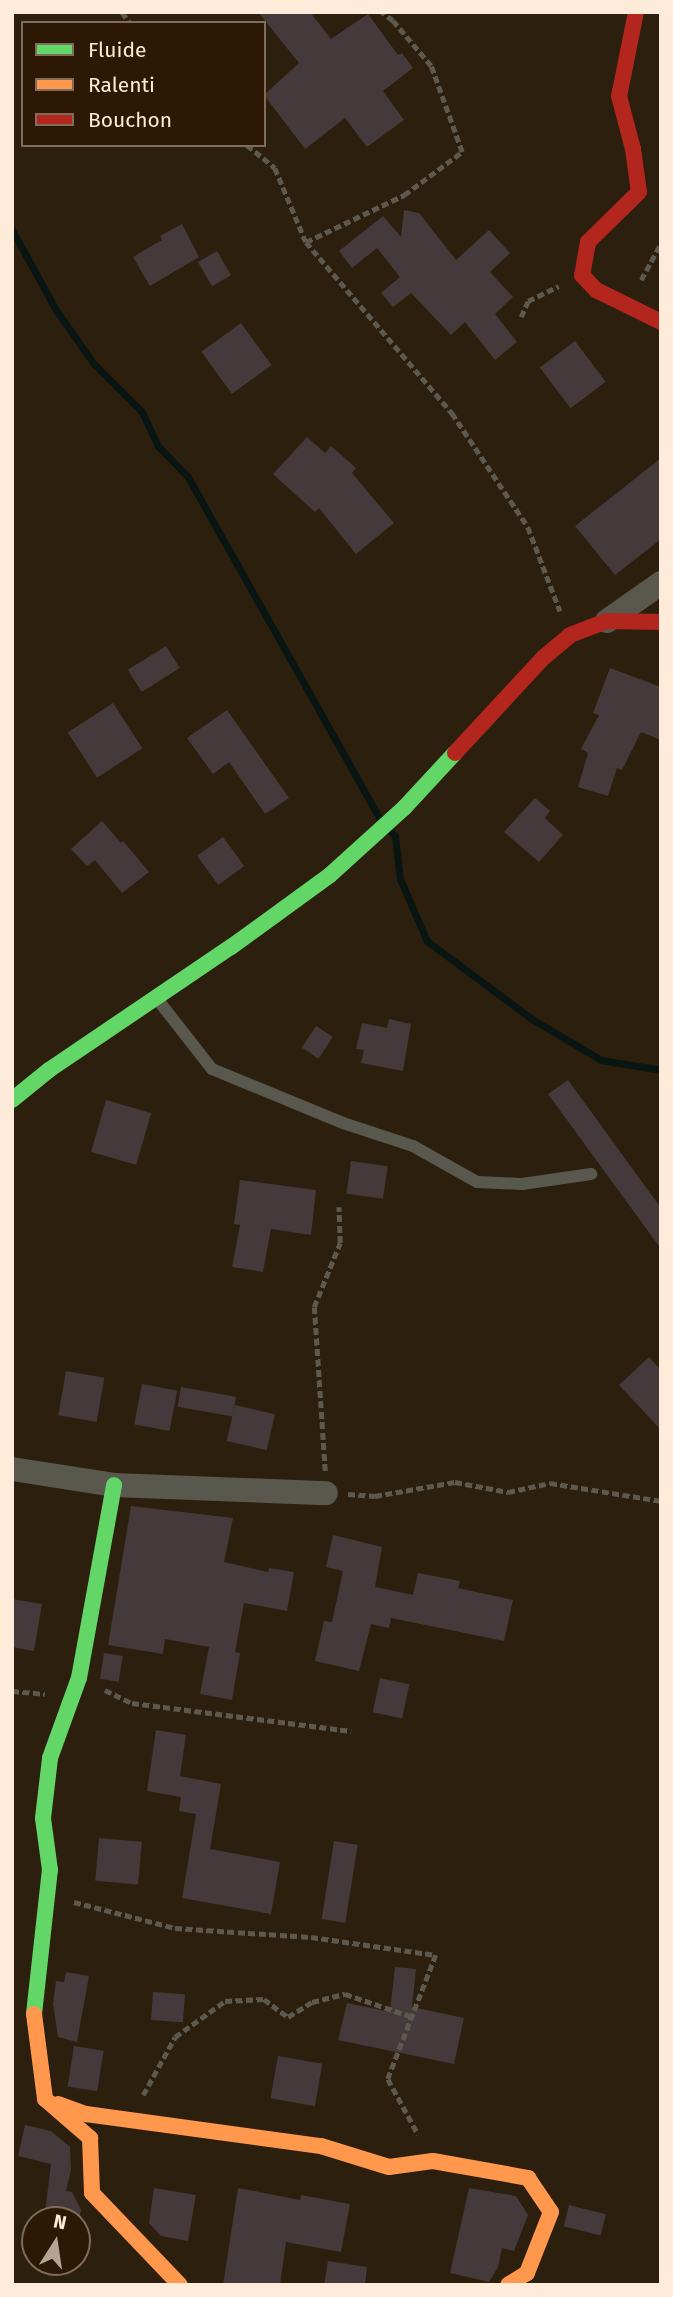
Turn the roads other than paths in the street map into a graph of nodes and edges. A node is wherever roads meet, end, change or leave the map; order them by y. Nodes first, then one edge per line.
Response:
1 (636, 12) edge
2 (661, 322) edge
3 (661, 583) edge
4 (607, 621) junction
5 (661, 622) edge
6 (156, 997) junction
7 (12, 1100) edge
8 (591, 1174) dead end
9 (12, 1469) edge
10 (114, 1485) junction
11 (326, 1493) road end
12 (45, 2099) junction
13 (180, 2285) edge
14 (508, 2285) edge

1 - 2 street
3 - 4 street
4 - 5 street
4 - 6 street
6 - 7 street
6 - 8 lane
9 - 10 street
10 - 11 street
10 - 12 street
12 - 13 street
12 - 14 street

